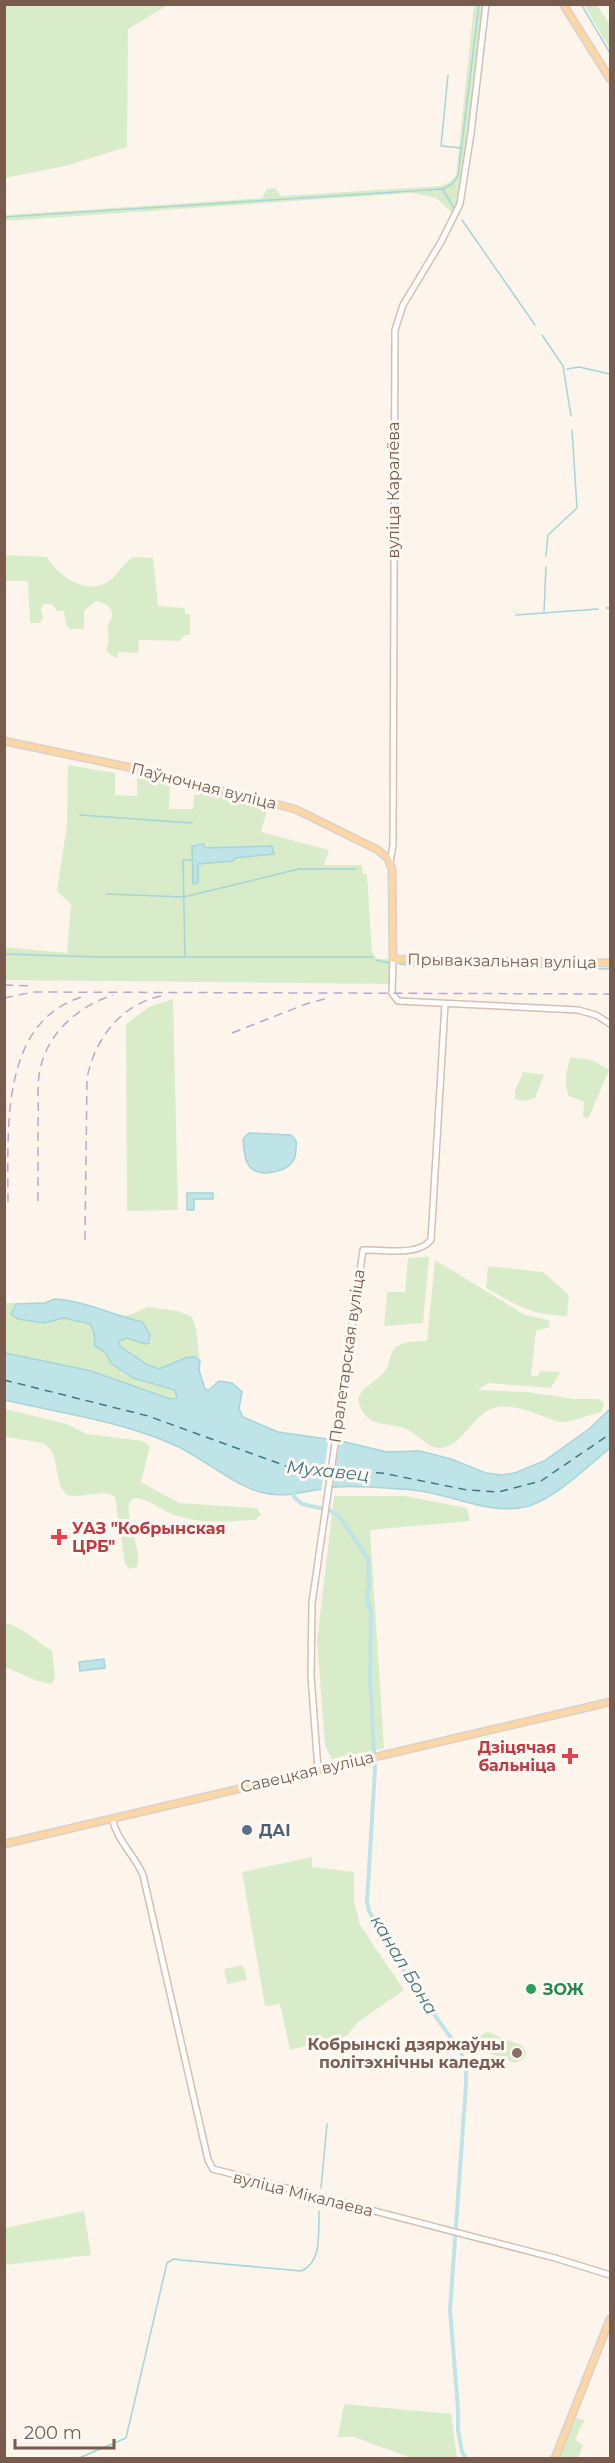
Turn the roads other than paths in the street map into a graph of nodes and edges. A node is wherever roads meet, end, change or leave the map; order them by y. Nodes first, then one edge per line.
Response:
1 (486, 4) edge
2 (563, 4) edge
3 (610, 79) edge
4 (4, 741) edge
5 (390, 863) junction
6 (393, 959) junction
7 (610, 963) edge
8 (445, 1004) junction
9 (610, 1024) edge
10 (610, 1701) edge
11 (318, 1769) junction
12 (112, 1818) junction
13 (4, 1844) edge
14 (610, 2275) edge
15 (610, 2319) edge
16 (555, 2458) edge

1 - 5 main road, вуліца Каралёва
2 - 3 main road
4 - 5 main road, Паўночная вуліца
5 - 6 main road, вуліца Каралёва
6 - 7 main road, Прывакзальная вуліца
6 - 8 main road, вуліца Каралёва
8 - 9 main road
8 - 11 main road, Пралетарская вуліца
10 - 11 main road, Савецкая вуліца
11 - 12 main road, Савецкая вуліца
12 - 13 main road, Савецкая вуліца
12 - 14 main road, вуліца Мікалаева
15 - 16 main road

